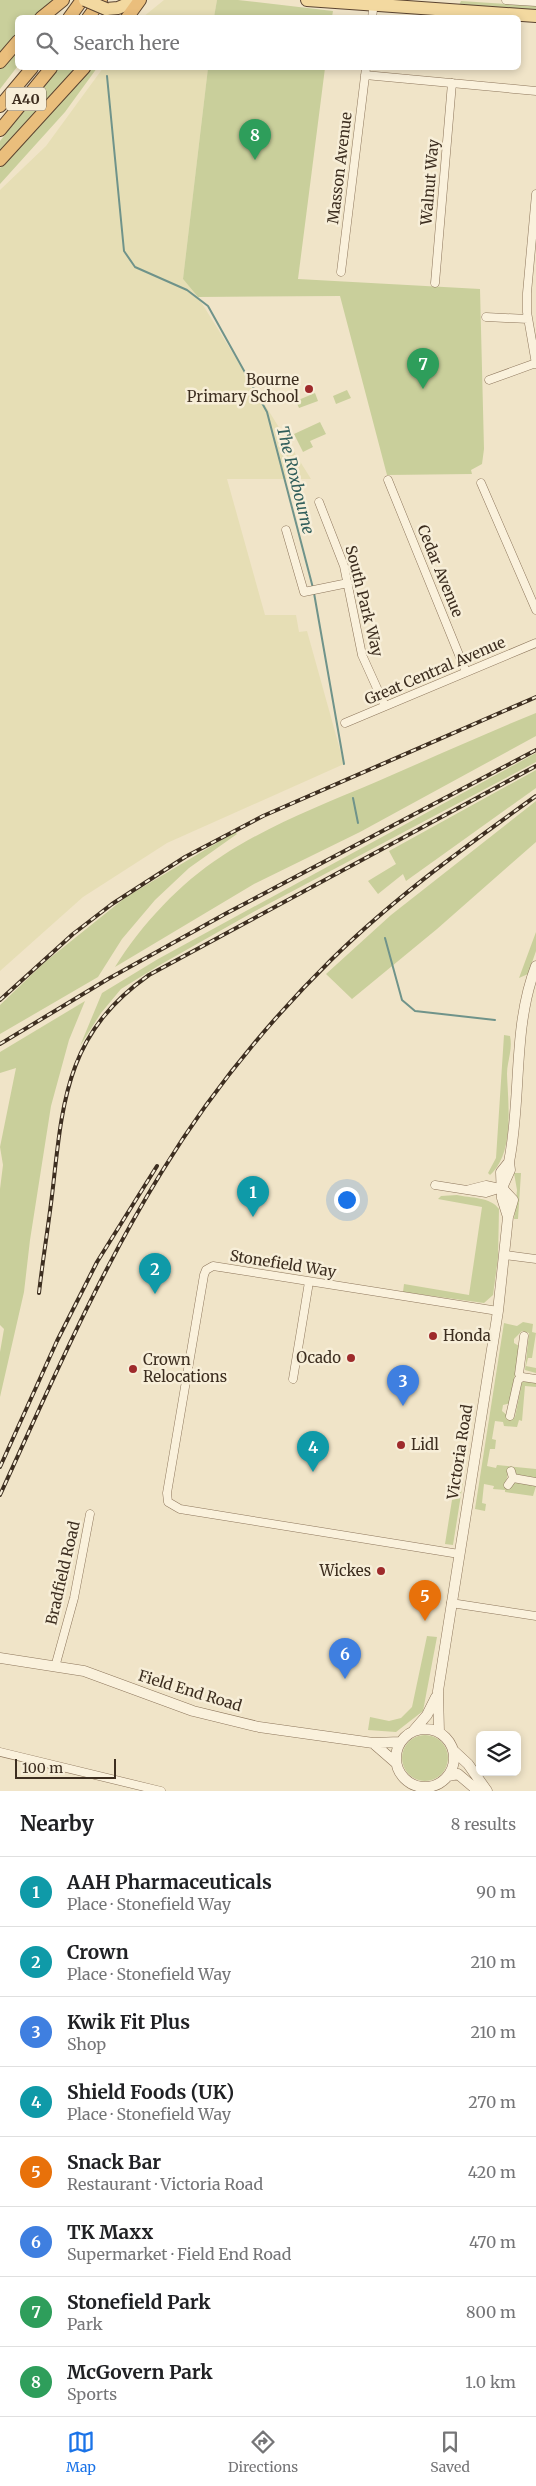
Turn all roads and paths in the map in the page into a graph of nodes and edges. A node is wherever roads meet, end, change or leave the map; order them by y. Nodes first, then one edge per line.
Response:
1 (63, 0) edge
2 (84, 0) edge
3 (138, 0) edge
4 (307, 0) edge
5 (506, 0) edge
6 (536, 2) edge
7 (103, 5) edge
8 (373, 8) edge
9 (45, 15) edge
10 (72, 15) edge
11 (91, 15) edge
12 (129, 15) edge
13 (536, 16) edge
14 (15, 44) edge
15 (0, 62) edge
16 (30, 70) edge
17 (49, 70) edge
18 (82, 70) edge
19 (366, 71) edge
20 (452, 82) junction
21 (536, 90) edge
22 (0, 106) edge
23 (0, 130) edge
24 (0, 160) edge
25 (536, 194) edge
26 (534, 238) edge
27 (341, 272) dead end
28 (435, 283) dead end
29 (486, 317) dead end
30 (528, 319) junction
31 (535, 344) edge
32 (536, 363) edge
33 (489, 380) dead end
34 (388, 480) dead end
35 (481, 483) dead end
36 (319, 502) dead end
37 (286, 530) dead end
38 (348, 583) junction
39 (536, 610) edge
40 (536, 643) edge
41 (466, 672) junction
42 (385, 706) junction
43 (345, 723) dead end
44 (536, 966) edge
45 (435, 1185) dead end
46 (502, 1188) junction
47 (505, 1255) junction
48 (536, 1259) edge
49 (309, 1282) junction
50 (498, 1311) junction
51 (524, 1336) dead end
52 (522, 1376) junction
53 (293, 1379) dead end
54 (536, 1379) edge
55 (510, 1416) dead end
56 (511, 1478) dead end
57 (536, 1482) edge
58 (90, 1514) dead end
59 (459, 1554) junction
60 (451, 1603) junction
61 (536, 1616) edge
62 (0, 1658) edge
63 (55, 1667) junction
64 (438, 1691) junction
65 (414, 1730) junction
66 (439, 1732) junction
67 (400, 1742) junction
68 (373, 1743) junction
69 (454, 1751) junction
70 (0, 1752) edge
71 (396, 1764) junction
72 (448, 1776) junction
73 (414, 1787) edge
74 (432, 1788) edge
75 (161, 1791) edge
76 (478, 1791) edge
77 (487, 1791) edge

1 - 9 highway
2 - 7 main road, bridge
2 - 10 highway
3 - 7 main road
3 - 12 highway
4 - 8 main road
5 - 6 street
7 - 11 highway
8 - 13 main road
14 - 15 highway
16 - 22 highway, A40
17 - 23 highway, A40
18 - 24 highway
19 - 20 street
19 - 27 street, Masson Avenue
20 - 21 street
20 - 28 street, Walnut Way
25 - 26 street
26 - 30 street
29 - 30 street
30 - 31 street
31 - 32 street
32 - 33 street
34 - 41 street, Cedar Avenue
35 - 39 street
36 - 38 street, South Park Way
37 - 38 street
38 - 42 street, South Park Way
40 - 41 street, Great Central Avenue
41 - 42 street, Great Central Avenue
42 - 43 street, Great Central Avenue
44 - 46 street, Victoria Road
45 - 46 street
46 - 47 street, Victoria Road
47 - 48 street
47 - 50 street, Victoria Road
49 - 50 street, Stonefield Way
49 - 53 street
49 - 59 street, Stonefield Way
50 - 59 street, Victoria Road
51 - 52 street
52 - 54 street
52 - 55 street
56 - 57 street
58 - 63 street, Bradfield Road
59 - 60 street, Victoria Road
60 - 61 street
60 - 64 street, Victoria Road
62 - 63 street, Field End Road
63 - 68 street, Field End Road
64 - 65 street, Victoria Road
64 - 66 street, Victoria Road
65 - 66 street
65 - 67 street
66 - 69 street
67 - 68 street, Field End Road
67 - 71 street
68 - 71 street
69 - 72 street
69 - 77 street
70 - 75 street
71 - 73 street
72 - 74 street
72 - 76 street
73 - 74 street

